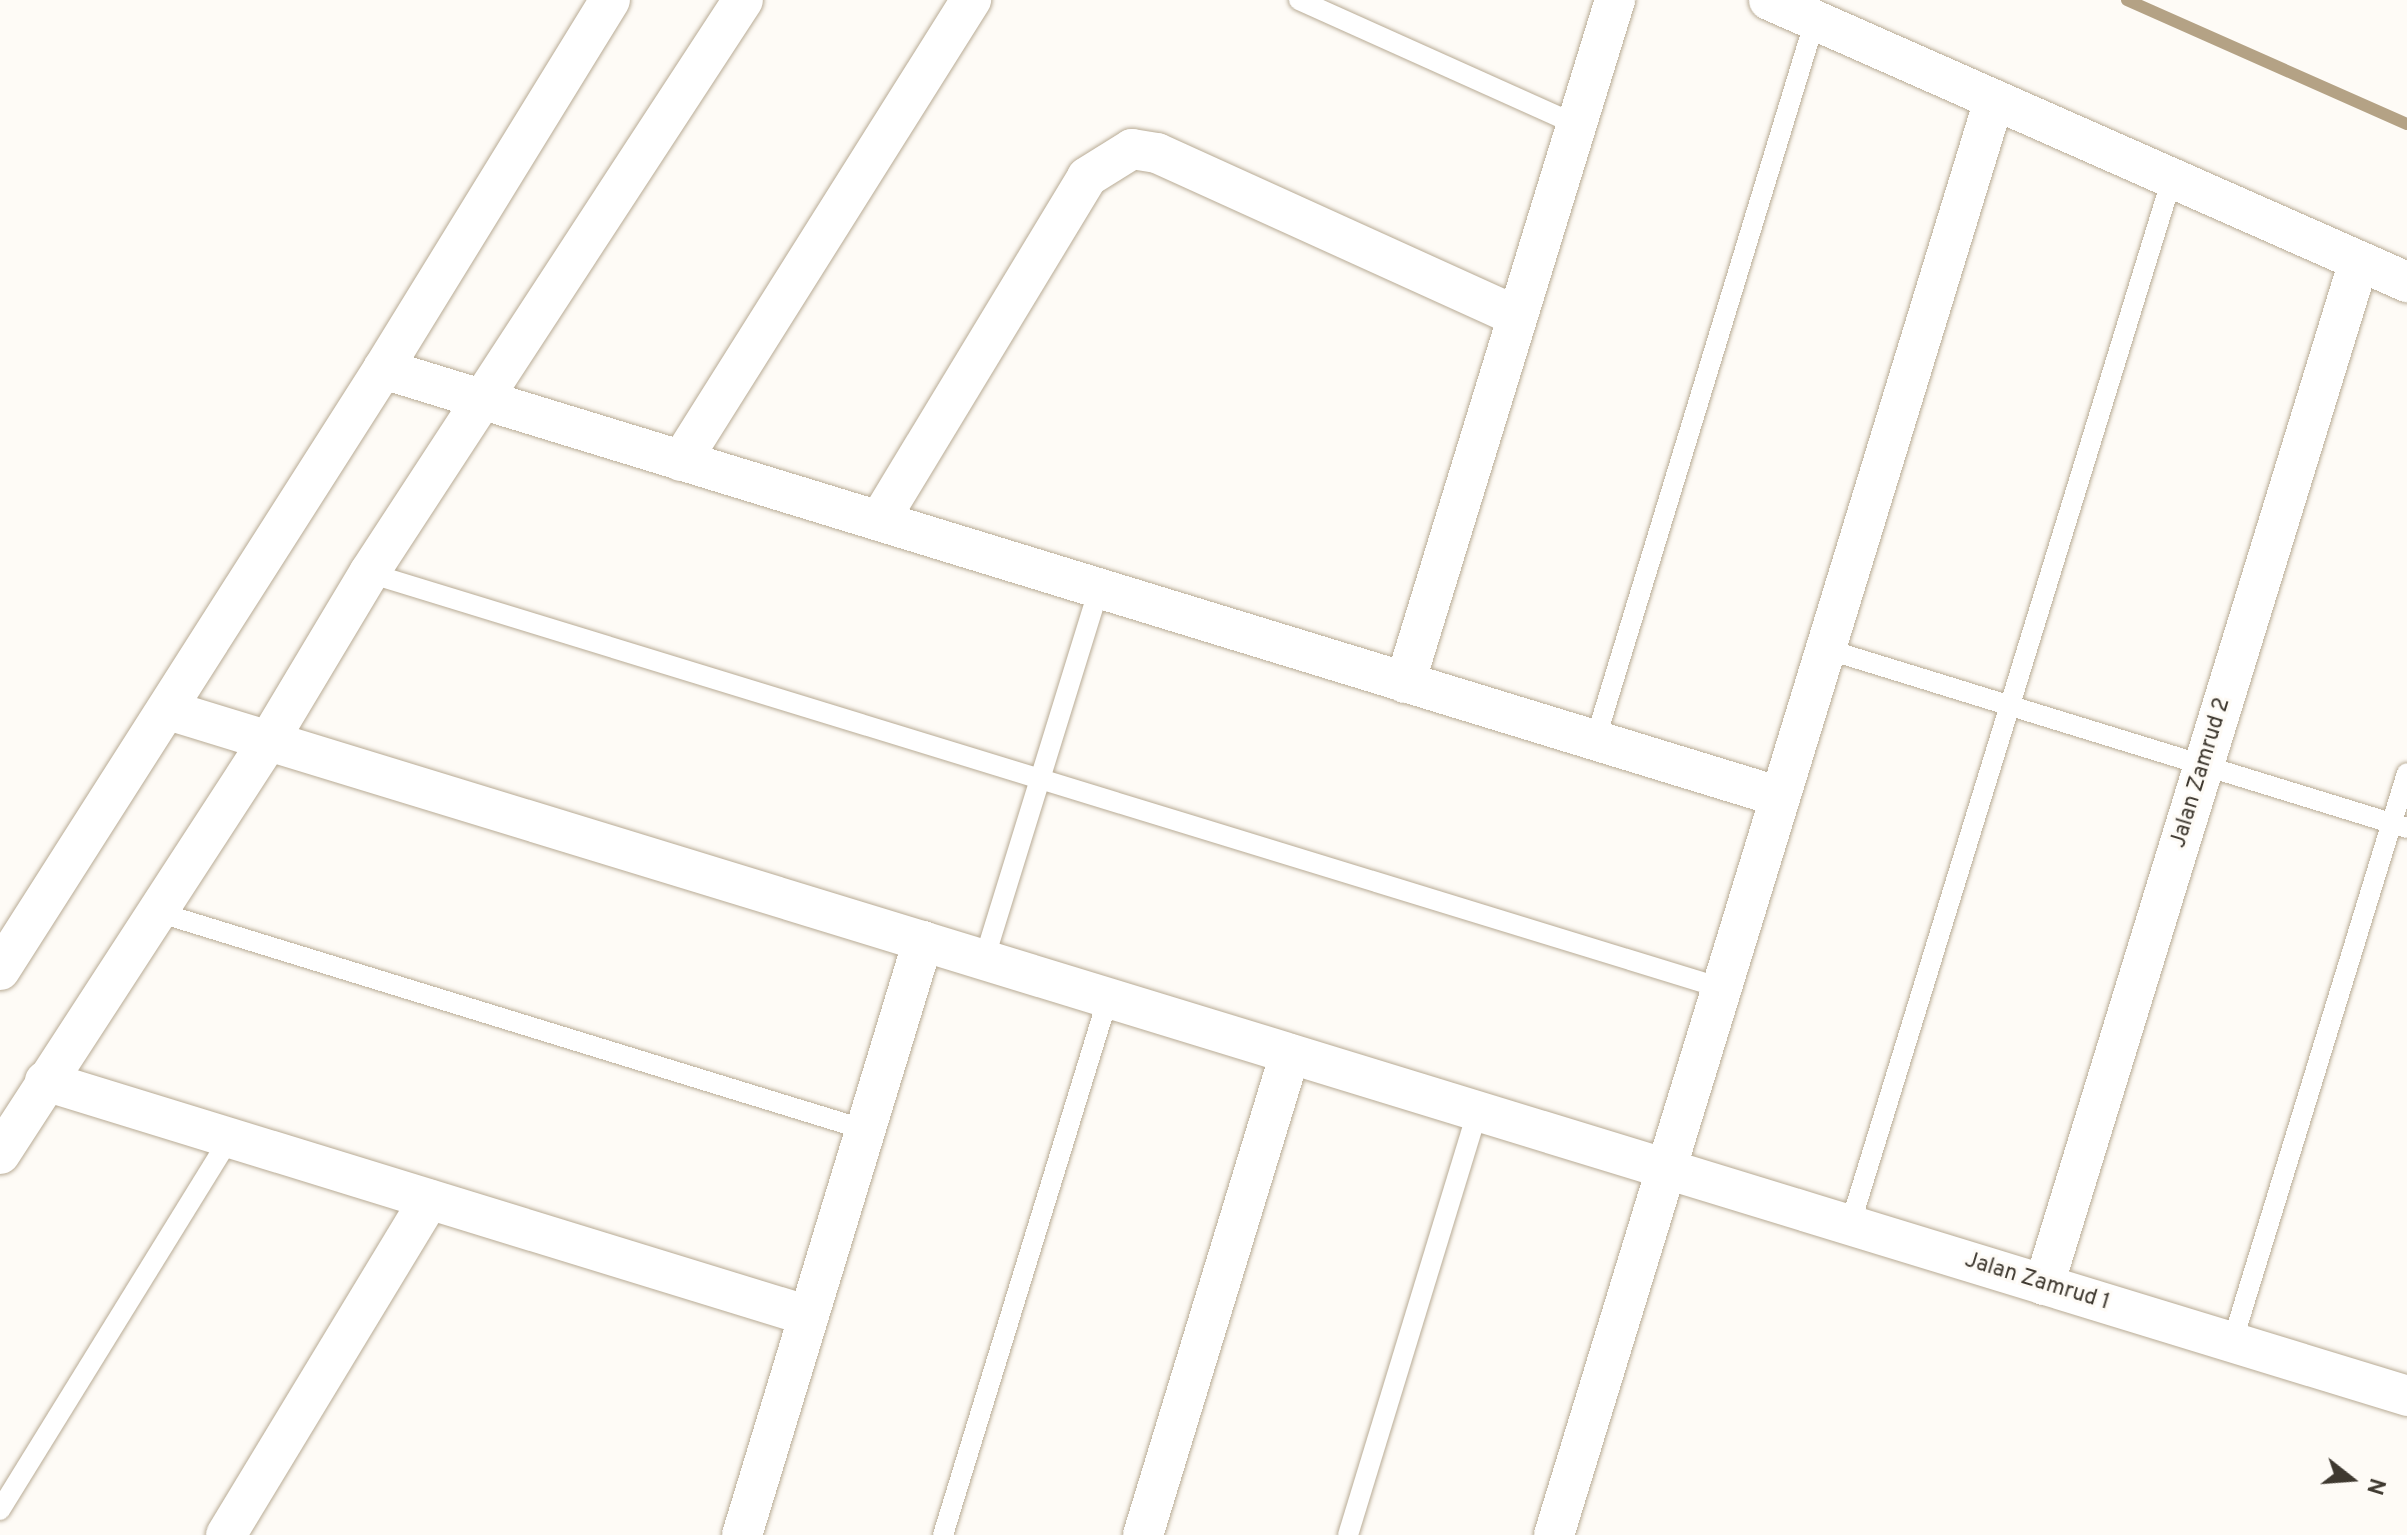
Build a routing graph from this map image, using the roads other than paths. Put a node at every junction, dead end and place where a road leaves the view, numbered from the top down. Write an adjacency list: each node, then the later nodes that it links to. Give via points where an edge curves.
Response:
1 (610, 0): 14 (street)
2 (743, 0): 15 (street)
3 (971, 0): 16 (street)
4 (1299, 0): 9 (lane)
5 (1615, 0): 9 (street)
6 (1769, 0): 7 (street)
7 (1815, 20): 8 (street); 25 (lane)
8 (1994, 100): 10 (street); 20 (street)
9 (1577, 125): 13 (street)
10 (2172, 178): 11 (street); 22 (lane)
11 (2359, 261): 12 (street); 26 (street, Jalan Zamrud 2)
12 (2407, 282)
13 (1517, 316): 17 (street, via 1157,153 1132,149 1087,177); 21 (street)
14 (383, 369): 15 (street); 23 (street)
15 (481, 399): 16 (street); 18 (street)
16 (681, 461): 17 (street)
17 (879, 521): 19 (street)
18 (369, 573): 24 (street); 28 (lane)
19 (1099, 588): 21 (street); 28 (lane)
20 (1826, 649): 22 (lane); 29 (street)
21 (1405, 683): 25 (street)
22 (2010, 706): 26 (lane); 45 (lane)
23 (168, 710): 24 (street, Jalan Zamrud 1); 33 (street)
24 (269, 740): 31 (street); 32 (street, Jalan Zamrud 1)
25 (1595, 741): 29 (street)
26 (2203, 765): 30 (lane); 46 (street, Jalan Zamrud 2)
27 (2407, 773): 30 (lane)
28 (1040, 779): 34 (lane); 35 (lane)
29 (1780, 797): 35 (street)
30 (2399, 825): 48 (lane)
31 (154, 911): 38 (street); 40 (lane)
32 (923, 941): 34 (street, Jalan Zamrud 1); 40 (street)
33 (3, 959)
34 (984, 960): 36 (street, Jalan Zamrud 1)
35 (1721, 988): 43 (street)
36 (1108, 998): 37 (street, Jalan Zamrud 1); 53 (lane)
37 (1290, 1054): 39 (street, Jalan Zamrud 1); 54 (street)
38 (45, 1081): 41 (street); 42 (street)
39 (1478, 1111): 43 (street, Jalan Zamrud 1); 55 (lane)
40 (866, 1130): 47 (street)
41 (230, 1138): 44 (street); 50 (lane)
42 (0, 1154)
43 (1666, 1169): 45 (street, Jalan Zamrud 1); 56 (street)
44 (429, 1200): 47 (street); 51 (street)
45 (1850, 1225): 46 (street, Jalan Zamrud 1)
46 (2044, 1285): 48 (street, Jalan Zamrud 1)
47 (809, 1316): 52 (street)
48 (2232, 1343): 49 (street, Jalan Zamrud 1)
49 (2407, 1396)
50 (0, 1510)
51 (226, 1535)
52 (742, 1535)
53 (943, 1535)
54 (1143, 1535)
55 (1348, 1535)
56 (1554, 1535)

